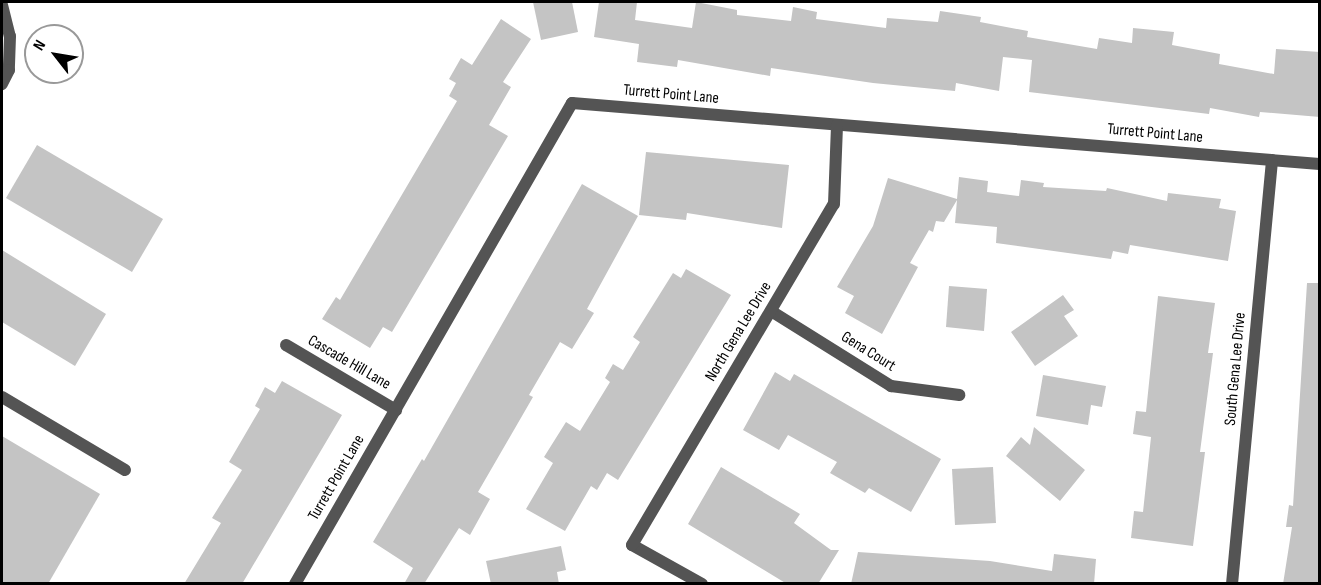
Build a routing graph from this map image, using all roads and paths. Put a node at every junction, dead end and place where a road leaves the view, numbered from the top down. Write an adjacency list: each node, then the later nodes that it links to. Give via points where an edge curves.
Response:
1 (2, 5): 2 (street, via 10,36 9,70)
2 (2, 84)
3 (837, 125): 4 (street, Turrett Point Lane); 6 (street, North Gena Lee Drive, via 834,204); 10 (street, Turrett Point Lane, via 572,103)
4 (1272, 160): 5 (street, Turrett Point Lane); 12 (street, South Gena Lee Drive)
5 (1320, 164)
6 (771, 311): 8 (street, Gena Court, via 891,386); 14 (street, North Gena Lee Drive, via 632,545)
7 (286, 345): 10 (street, Cascade Hill Lane)
8 (958, 395)
9 (2, 397): 11 (street)
10 (396, 410): 13 (street, Turrett Point Lane)
11 (125, 470)
12 (1233, 582)
13 (295, 584)
14 (702, 584)

